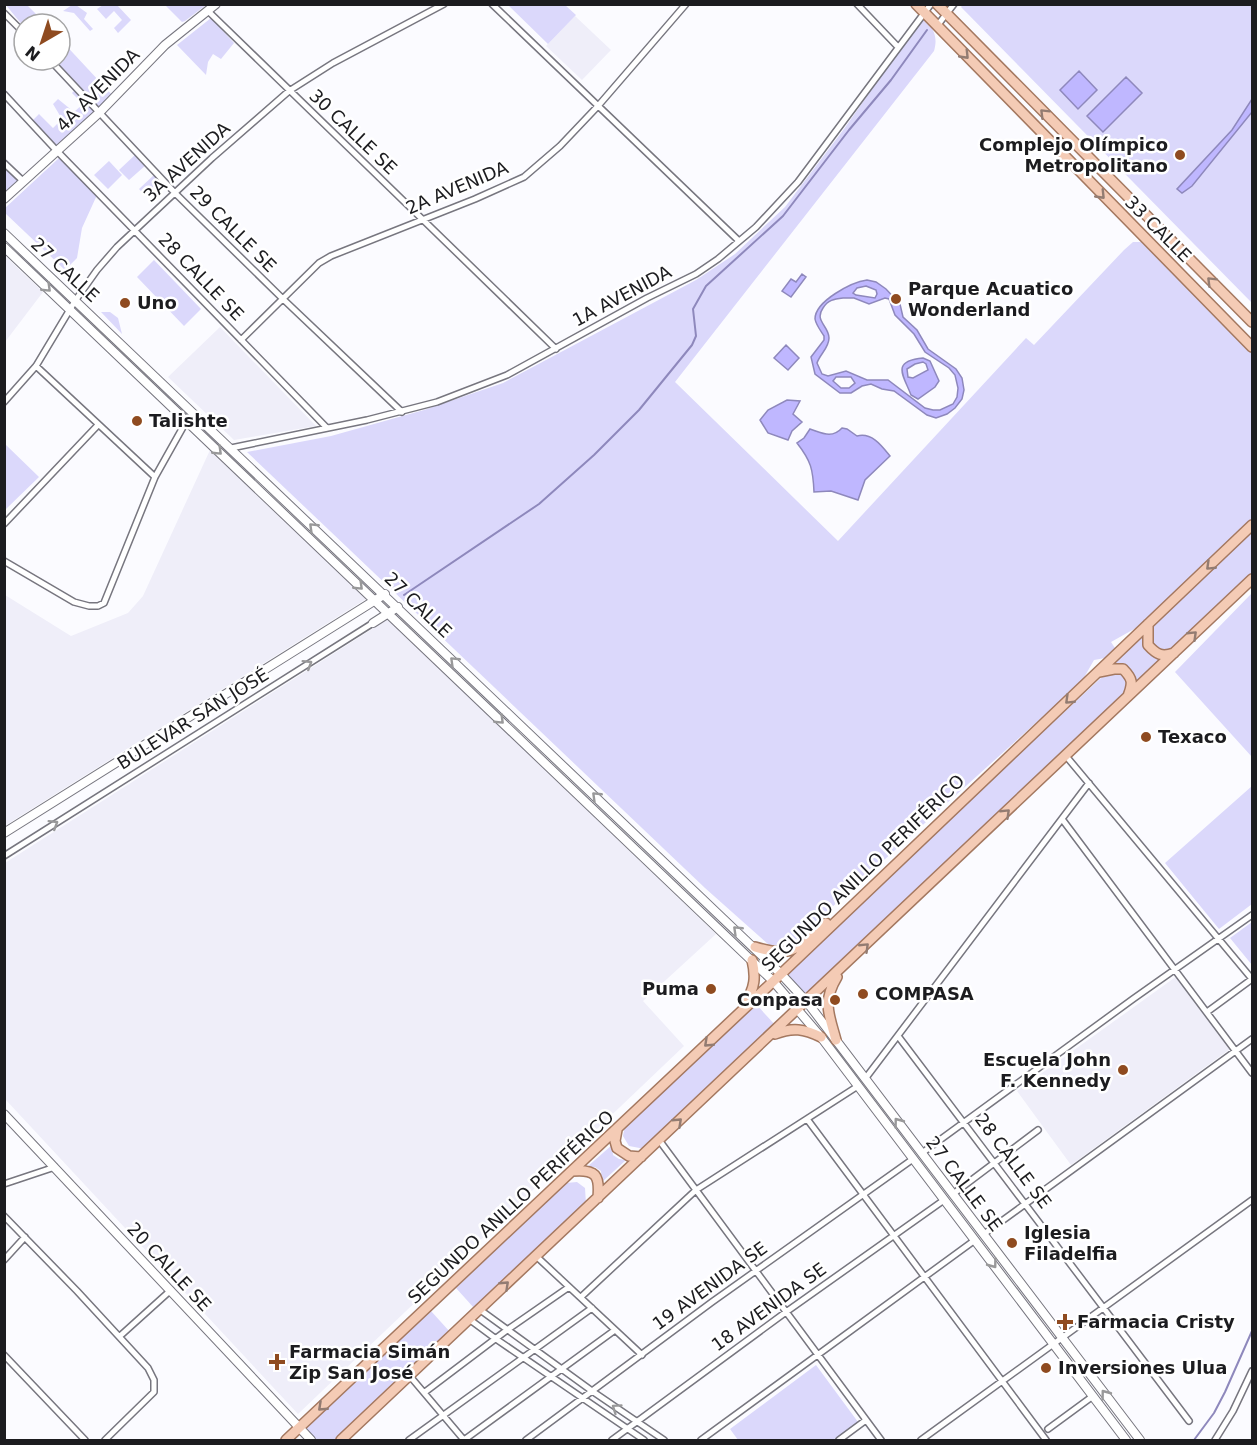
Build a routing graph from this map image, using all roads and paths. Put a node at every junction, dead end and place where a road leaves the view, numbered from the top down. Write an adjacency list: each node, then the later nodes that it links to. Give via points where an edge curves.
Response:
1 (216, 4): 10 (main road, 4A AVENIDA)
2 (444, 4): 16 (street, 3A AVENIDA, via 333,63)
3 (492, 4): 18 (street)
4 (686, 4): 18 (street, 2A AVENIDA)
5 (857, 4): 14 (street)
6 (916, 4): 11 (main road, 33 CALLE)
7 (931, 4): 11 (street, 1A AVENIDA)
8 (937, 4): 12 (main road, 33 CALLE)
9 (954, 4): 12 (street)
10 (208, 11): 16 (street, 30 CALLE SE); 19 (main road, 4A AVENIDA, via 165,45)
11 (924, 13): 13 (main road, 33 CALLE); 14 (street, 1A AVENIDA)
12 (947, 14): 13 (street); 28 (main road, 33 CALLE, one-way to 12)
13 (937, 26): 27 (main road, 33 CALLE, one-way to 27)
14 (898, 47): 30 (street, 1A AVENIDA, via 804,175)
15 (61, 72): 19 (street, 29 CALLE SE)
16 (290, 91): 23 (street, 3A AVENIDA); 25 (street, 30 CALLE SE)
17 (4, 94): 20 (street, 28 CALLE SE)
18 (598, 106): 25 (street, 2A AVENIDA, via 524,177); 30 (street)
19 (99, 112): 20 (main road, 4A AVENIDA); 23 (street, 29 CALLE SE)
20 (57, 152): 22 (main road, 4A AVENIDA); 26 (street, 28 CALLE SE)
21 (4, 163): 22 (street)
22 (23, 181): 24 (main road, 4A AVENIDA)
23 (175, 193): 26 (street, 3A AVENIDA); 32 (street, 29 CALLE SE)
24 (4, 199)
25 (421, 219): 32 (street, 2A AVENIDA, via 319,263); 38 (street, 30 CALLE SE)
26 (135, 230): 33 (street, 3A AVENIDA, via 97,270); 36 (street, 28 CALLE SE)
27 (1137, 231): 28 (main road); 37 (main road, 33 CALLE)
28 (1161, 231): 35 (main road, 33 CALLE, one-way to 28)
29 (4, 233): 33 (main road, 27 CALLE)
30 (739, 241): 38 (street, 1A AVENIDA, via 696,274)
31 (4, 247): 34 (main road, 27 CALLE, one-way to 34)
32 (283, 300): 36 (street, 2A AVENIDA); 41 (street, 29 CALLE SE)
33 (75, 301): 34 (street, 3A AVENIDA); 45 (main road, 27 CALLE)
34 (70, 310): 39 (street, 3A AVENIDA); 42 (main road, 27 CALLE)
35 (1252, 322)
36 (241, 340): 44 (street, 28 CALLE SE)
37 (1252, 347)
38 (556, 349): 41 (street, 1A AVENIDA, via 507,375)
39 (36, 366): 40 (street, 3A AVENIDA); 43 (street)
40 (4, 402)
41 (402, 412): 44 (street, 1A AVENIDA)
42 (187, 420): 46 (street); 52 (main road, 27 CALLE, one-way to 52)
43 (98, 424): 46 (street); 47 (street)
44 (327, 428): 45 (street, 1A AVENIDA)
45 (231, 448): 51 (main road, 27 CALLE, one-way to 45)
46 (154, 477): 49 (street, via 104,603 82,606)
47 (4, 524)
48 (1252, 525): 56 (main road, SEGUNDO ANILLO PERIFÉRICO, one-way to 56)
49 (4, 561)
50 (1252, 579): 57 (main road, one-way to 50)
51 (385, 594): 52 (main road, BULEVAR SAN JOSÉ); 53 (main road, 27 CALLE)
52 (375, 601): 54 (main road, 27 CALLE); 63 (main road, BULEVAR SAN JOSÉ)
53 (398, 608): 54 (main road, BULEVAR SAN JOSÉ); 68 (main road, 27 CALLE, one-way to 53)
54 (388, 614): 55 (main road, BULEVAR SAN JOSÉ); 69 (main road, 27 CALLE, one-way to 69)
55 (373, 623): 64 (street, BULEVAR SAN JOSÉ, one-way to 55)
56 (1148, 624): 57 (main road, via 1148,645 1156,654); 58 (main road, SEGUNDO ANILLO PERIFÉRICO)
57 (1175, 653): 59 (main road)
58 (1098, 673): 59 (main road, via 1123,669 1132,678); 65 (main road, SEGUNDO ANILLO PERIFÉRICO, one-way to 65)
59 (1127, 698): 60 (main road)
60 (1066, 756): 61 (street); 70 (main road, one-way to 60)
61 (1089, 783): 62 (street); 67 (street)
62 (1062, 819): 71 (street); 80 (street)
63 (4, 833)
64 (4, 856)
65 (862, 897): 68 (main road, via 792,951 781,954); 72 (main road, SEGUNDO ANILLO PERIFÉRICO)
66 (1252, 915): 67 (street)
67 (1219, 939): 71 (street); 73 (street)
68 (755, 947): 72 (main road, 27 CALLE)
69 (752, 960): 74 (main road, 27 CALLE); 78 (main road, via 755,981)
70 (844, 967): 75 (main road); 83 (main road, via 828,996 828,1013)
71 (1175, 969): 77 (street); 90 (street)
72 (781, 974): 74 (main road, SEGUNDO ANILLO PERIFÉRICO); 75 (main road, 27 CALLE)
73 (1252, 979): 77 (street)
74 (773, 981): 76 (main road, 27 CALLE); 78 (main road, SEGUNDO ANILLO PERIFÉRICO)
75 (807, 1002): 76 (main road); 83 (main road, 27 CALLE SE)
76 (799, 1010): 79 (main road); 81 (main road, 27 CALLE SE)
77 (1207, 1012): 84 (street)
78 (737, 1016): 91 (main road, SEGUNDO ANILLO PERIFÉRICO, one-way to 91)
79 (770, 1035): 81 (main road, via 797,1028); 93 (main road, one-way to 79)
80 (898, 1035): 86 (street); 90 (street, 28 CALLE SE)
81 (821, 1037): 87 (main road, 27 CALLE SE)
82 (1252, 1039): 84 (street)
83 (836, 1040): 86 (main road, 27 CALLE SE)
84 (1236, 1051): 85 (street); 107 (street)
85 (1252, 1073)
86 (865, 1079): 94 (main road, 27 CALLE SE, one-way to 86)
87 (858, 1086): 89 (street); 96 (main road, 27 CALLE SE)
88 (4, 1114): 98 (main road, 20 CALLE SE)
89 (807, 1119): 101 (street); 102 (street)
90 (965, 1122): 94 (street); 97 (street, 28 CALLE SE)
91 (617, 1130): 95 (main road, via 617,1148); 99 (main road, SEGUNDO ANILLO PERIFÉRICO)
92 (1038, 1130): 97 (street)
93 (659, 1140): 95 (main road); 101 (street)
94 (922, 1154): 103 (main road, 27 CALLE SE)
95 (641, 1157): 104 (main road)
96 (914, 1160): 102 (street, 19 AVENIDA SE); 105 (main road, 27 CALLE SE)
97 (995, 1162): 103 (street); 107 (street, 28 CALLE SE)
98 (55, 1167): 100 (street); 118 (main road, 20 CALLE SE)
99 (572, 1171): 104 (main road, via 585,1170 597,1177); 149 (main road, SEGUNDO ANILLO PERIFÉRICO, one-way to 149)
100 (4, 1184)
101 (696, 1190): 115 (street); 119 (street)
102 (863, 1194): 110 (street); 115 (street, 19 AVENIDA SE)
103 (953, 1194): 109 (main road, 27 CALLE SE)
104 (598, 1198): 113 (main road)
105 (944, 1200): 110 (street, 18 AVENIDA SE); 112 (main road, 27 CALLE SE)
106 (1252, 1200): 121 (street)
107 (1026, 1203): 109 (street); 121 (street, 28 CALLE SE)
108 (4, 1216): 111 (street)
109 (984, 1234): 129 (main road, 27 CALLE SE)
110 (893, 1235): 116 (street); 123 (street, 18 AVENIDA SE)
111 (25, 1237): 114 (street); 127 (street)
112 (975, 1240): 116 (street); 130 (main road, 27 CALLE SE, one-way to 130)
113 (536, 1256): 117 (street); 122 (main road, one-way to 113)
114 (4, 1260)
115 (755, 1272): 123 (street); 134 (street, 19 AVENIDA SE)
116 (925, 1277): 132 (street); 140 (street)
117 (569, 1287): 119 (street); 125 (street)
118 (171, 1290): 127 (street); 149 (main road, 20 CALLE SE)
119 (581, 1297): 120 (street)
120 (592, 1308): 126 (street); 131 (street)
121 (1105, 1308): 129 (street); 147 (street, 28 CALLE SE)
122 (479, 1309): 124 (main road); 125 (street)
123 (786, 1312): 132 (street); 148 (street, 18 AVENIDA SE)
124 (469, 1319): 128 (street); 138 (main road)
125 (507, 1330): 128 (street); 131 (street)
126 (615, 1330): 134 (street); 136 (street)
127 (120, 1336): 153 (street, via 148,1368 154,1380 153,1392)
128 (496, 1339): 135 (street); 142 (street)
129 (1063, 1339): 130 (street); 169 (main road, 27 CALLE SE, one-way to 129)
130 (1053, 1343): 140 (street); 143 (main road, 27 CALLE SE)
131 (534, 1350): 135 (street); 136 (street)
132 (817, 1354): 146 (street); 163 (street)
133 (4, 1355): 152 (street)
134 (642, 1355): 141 (street, 19 AVENIDA SE)
135 (523, 1358): 139 (street); 145 (street)
136 (561, 1368): 139 (street); 141 (street)
137 (1252, 1371): 170 (street)
138 (409, 1375): 142 (street); 156 (main road)
139 (550, 1376): 144 (street); 158 (street)
140 (1002, 1381): 166 (street); 167 (street)
141 (592, 1391): 144 (street, 19 AVENIDA SE); 148 (street, one-way to 141)
142 (425, 1392): 145 (street)
143 (1093, 1396): 151 (street); 168 (main road, 27 CALLE SE)
144 (581, 1398): 150 (street); 159 (street, 19 AVENIDA SE)
145 (444, 1416): 157 (street); 158 (street)
146 (866, 1420): 164 (street); 165 (street)
147 (1189, 1421)
148 (637, 1422): 150 (street, 18 AVENIDA SE); 162 (street)
149 (300, 1428): 154 (main road, SEGUNDO ANILLO PERIFÉRICO); 155 (main road, 20 CALLE SE)
150 (628, 1430): 160 (street, 18 AVENIDA SE); 161 (street)
151 (1048, 1430)
152 (85, 1440)
153 (105, 1440)
154 (286, 1440)
155 (311, 1440)
156 (341, 1440)
157 (409, 1440)
158 (464, 1440)
159 (526, 1440)
160 (612, 1440)
161 (644, 1440)
162 (664, 1440)
163 (700, 1440)
164 (839, 1440)
165 (881, 1440)
166 (921, 1440)
167 (1046, 1440)
168 (1126, 1440)
169 (1140, 1440)
170 (1215, 1440)

